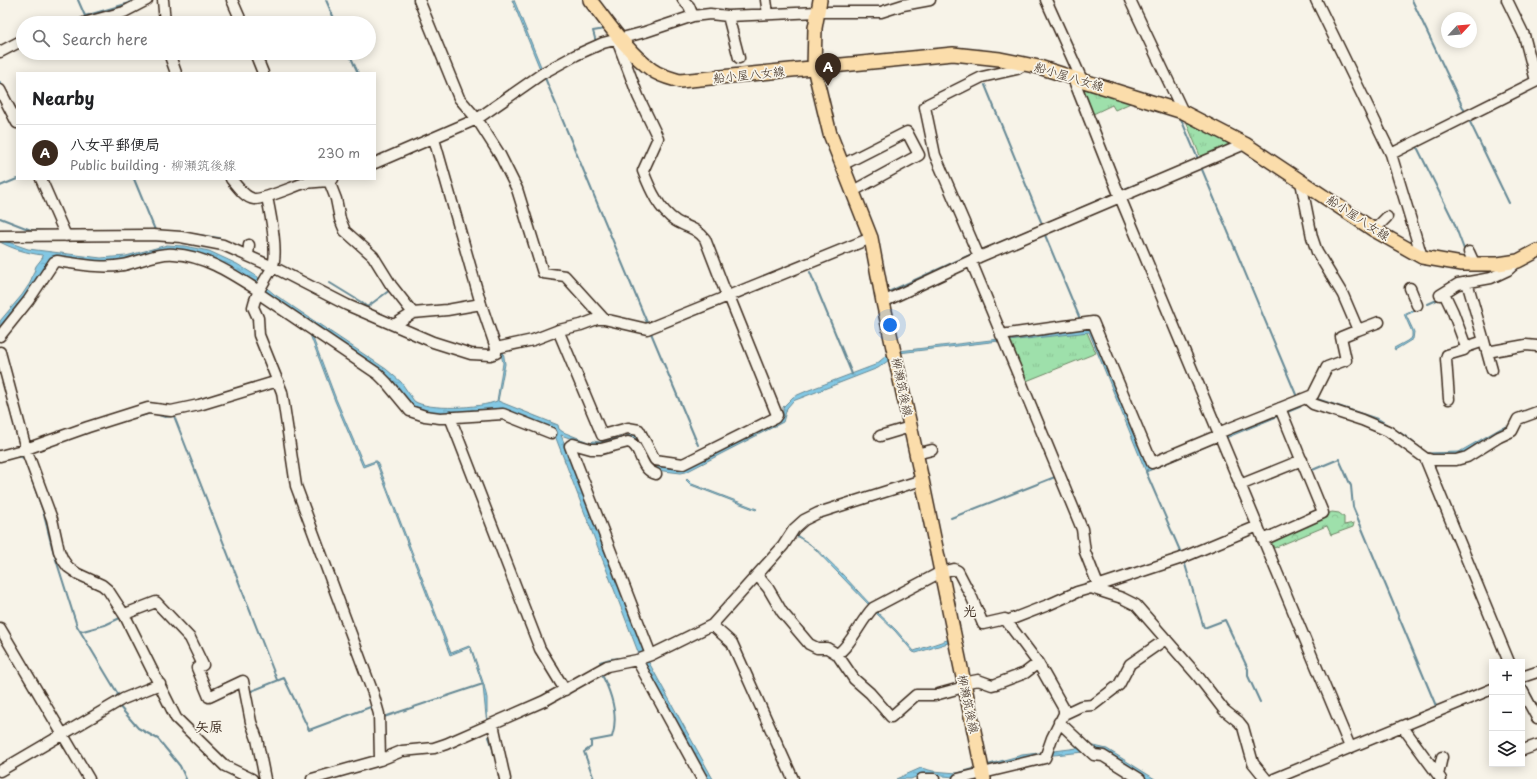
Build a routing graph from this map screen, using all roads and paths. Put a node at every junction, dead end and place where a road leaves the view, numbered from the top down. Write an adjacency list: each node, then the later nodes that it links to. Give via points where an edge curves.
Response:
1 (147, 0): 16 (street, via 124,12)
2 (163, 0): 17 (street)
3 (232, 0): 18 (street)
4 (419, 0): 35 (street, via 459,98)
5 (590, 0): 21 (main road, 船小屋八女線)
6 (683, 0): 19 (street)
7 (766, 0): 15 (street)
8 (930, 0): 13 (street)
9 (1046, 0): 31 (street)
10 (1130, 0): 34 (street)
11 (1316, 0): 39 (street)
12 (1507, 0): 32 (street, via 1524,35)
13 (898, 4): 14 (street, via 881,12)
14 (819, 6): 15 (street); 28 (main road, 柳瀬筑後線, via 815,28)
15 (768, 14): 20 (street)
16 (109, 16)
17 (164, 16)
18 (239, 16)
19 (693, 16): 20 (street); 21 (street)
20 (728, 16): 24 (street)
21 (619, 40): 28 (main road, 船小屋八女線, via 652,70 680,81); 35 (street, via 603,43 543,73); 67 (street, via 638,96 658,138 643,171 660,206 668,215 701,233)
22 (16, 44): 23 (street)
23 (0, 52)
24 (739, 58)
25 (171, 60): 29 (street)
26 (258, 60): 30 (street)
27 (1025, 64): 28 (main road, 船小屋八女線, via 953,54); 31 (main road, 船小屋八女線); 60 (street, via 1017,69 982,77 925,107 935,155)
28 (814, 68): 41 (main road, 柳瀬筑後線, via 830,134)
29 (176, 72)
30 (263, 72)
31 (1077, 79): 34 (main road, 船小屋八女線); 49 (street)
32 (1536, 83): 39 (street)
33 (0, 90): 36 (street)
34 (1183, 112): 38 (main road, 船小屋八女線)
35 (477, 120): 37 (street); 72 (street, via 500,155 517,189 543,273 565,276)
36 (16, 121)
37 (434, 139): 40 (street); 69 (street)
38 (1245, 144): 46 (main road, 船小屋八女線); 49 (street)
39 (1390, 154): 59 (street)
40 (376, 163)
41 (842, 164): 47 (main road, 柳瀬筑後線); 47 (street, via 907,132 919,155)
42 (41, 180): 53 (street)
43 (232, 180): 48 (street, via 248,197)
44 (331, 180): 45 (street); 71 (street, via 345,231 373,256)
45 (311, 181): 48 (street)
46 (1301, 182): 51 (main road, 船小屋八女線); 76 (street, via 1317,252 1343,295)
47 (852, 191): 54 (main road, 柳瀬筑後線)
48 (267, 197): 63 (street, via 271,215)
49 (1120, 197): 60 (street); 94 (street)
50 (1387, 217): 51 (street)
51 (1374, 230): 59 (main road, 船小屋八女線)
52 (0, 236): 53 (street)
53 (66, 236): 58 (street, via 181,237 223,245)
54 (871, 238): 67 (street); 68 (main road, 柳瀬筑後線)
55 (249, 245): 58 (street)
56 (1537, 251): 61 (main road, 船小屋八女線)
57 (1469, 252): 62 (street)
58 (248, 256): 63 (street)
59 (1422, 257): 62 (main road, 船小屋八女線)
60 (975, 259): 68 (street); 77 (street)
61 (1518, 261): 62 (main road, 船小屋八女線); 64 (street, via 1508,270 1491,278)
62 (1475, 265)
63 (273, 267): 65 (street); 74 (street, via 347,305)
64 (1467, 282): 79 (street); 81 (street, via 1458,284 1442,294 1454,312)
65 (260, 288): 78 (street, via 206,261 172,253 113,267 57,261); 86 (street, via 253,307 258,318 259,336); 91 (street, via 378,374 410,412 425,416)
66 (1410, 288): 70 (street)
67 (728, 296): 72 (street, via 647,329); 75 (street, via 778,415 683,464 655,460 639,430 628,428 602,435)
68 (883, 302): 92 (main road, 柳瀬筑後線)
69 (481, 304): 71 (street); 82 (street)
70 (1417, 305)
71 (413, 313): 74 (street)
72 (604, 318): 75 (street)
73 (1379, 322): 76 (street)
74 (394, 325): 82 (street, via 433,342 471,354 490,355 496,353)
75 (558, 330): 82 (street, via 533,340)
76 (1358, 330): 87 (street, via 1341,337 1346,360 1327,367 1314,395)
77 (1001, 335): 94 (street, via 1094,322 1152,463); 109 (street, via 1082,529 1084,552)
78 (0, 336)
79 (1484, 341): 81 (street); 84 (street)
80 (1537, 346): 84 (street, via 1526,345)
81 (1466, 347): 88 (street, via 1447,355)
82 (496, 348)
83 (0, 352): 96 (street)
84 (1488, 352): 85 (street)
85 (1492, 370)
86 (278, 381): 96 (street, via 171,411 148,408); 136 (street, via 282,392 296,486 379,714)
87 (1307, 399): 89 (street); 100 (street, via 1313,404 1388,431)
88 (1449, 399)
89 (1280, 408): 94 (street); 101 (street)
90 (1537, 412): 100 (street, via 1518,419 1512,431 1466,457 1456,460)
91 (450, 417): 93 (street, via 502,414); 124 (street, via 540,649)
92 (910, 427): 95 (street); 98 (main road, 柳瀬筑後線)
93 (551, 433)
94 (1219, 434): 104 (street)
95 (880, 436)
96 (26, 449): 99 (street); 110 (street, via 52,519 63,560 78,574 108,590)
97 (932, 450): 98 (street)
98 (916, 454): 103 (main road, 柳瀬筑後線)
99 (0, 456)
100 (1425, 458): 117 (street)
101 (1302, 460): 104 (street); 106 (street, via 1323,513)
102 (656, 474): 116 (street, via 646,469 632,443 601,449 573,444 570,446)
103 (922, 480): 107 (main road, 柳瀬筑後線); 108 (street, via 818,513 804,520)
104 (1240, 485): 105 (street)
105 (1258, 526): 106 (street); 109 (street, via 1179,558)
106 (1263, 540): 133 (street)
107 (941, 572): 111 (street, via 954,569 958,571 983,624 1004,619); 115 (street, via 873,608 845,648); 123 (main road, 柳瀬筑後線)
108 (757, 575): 112 (street); 115 (street, via 782,612 809,644 817,648 827,648)
109 (1094, 587): 111 (street); 114 (street, via 1136,606)
110 (125, 614): 122 (street); 142 (street, via 156,602 190,638 203,665 197,668 209,697 243,681)
111 (1007, 621): 119 (street)
112 (712, 625): 116 (street); 146 (street, via 732,643)
113 (0, 628): 131 (street)
114 (1166, 639): 127 (street, via 1130,664 1119,685 1093,706 1081,706); 151 (street, via 1224,710 1243,727 1253,763)
115 (837, 654): 123 (street, via 854,679 891,717 916,695 935,695)
116 (650, 655): 118 (street)
117 (1508, 659)
118 (637, 660): 124 (street, via 607,666); 145 (street)
119 (1038, 663): 123 (street, via 1025,673 996,684 978,680); 127 (street, via 1064,709)
120 (1537, 672): 121 (street)
121 (1525, 676)
122 (160, 684): 131 (street, via 123,699); 141 (street, via 176,718 224,766)
123 (963, 685): 138 (main road, 柳瀬筑後線)
124 (565, 690): 129 (street)
125 (1489, 690): 130 (street)
126 (1525, 695): 128 (street)
127 (1061, 718): 138 (street, via 1045,758); 150 (street, via 1094,755 1103,756)
128 (1537, 718)
129 (493, 724): 136 (street, via 434,748 408,749); 144 (street)
130 (1402, 726): 133 (street); 139 (street)
131 (62, 734): 137 (street); 140 (street)
132 (1537, 745): 134 (street)
133 (1350, 747): 152 (street)
134 (1525, 749)
135 (1442, 757): 139 (street)
136 (380, 760): 143 (street)
137 (0, 771)
138 (982, 772): 149 (street)
139 (1440, 777)
140 (89, 779)
141 (252, 779)
142 (265, 779)
143 (312, 779)
144 (505, 779)
145 (702, 779)
146 (793, 779)
147 (922, 779): 148 (street)
148 (934, 779)
149 (958, 779)
150 (1140, 779)
151 (1266, 779)
152 (1274, 779)

